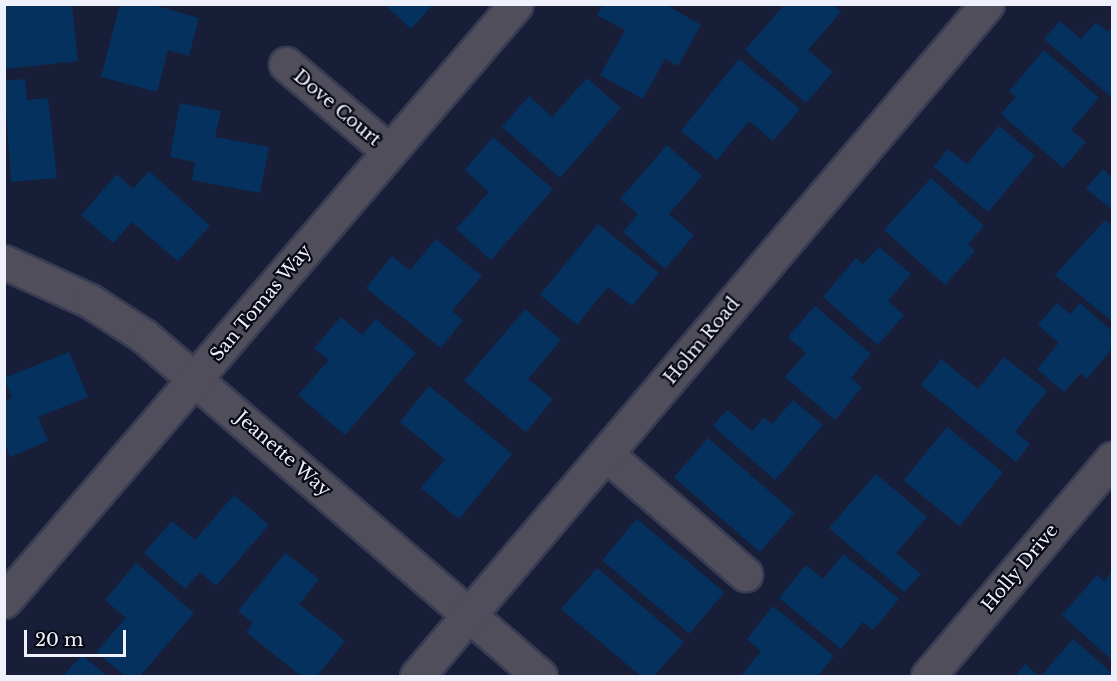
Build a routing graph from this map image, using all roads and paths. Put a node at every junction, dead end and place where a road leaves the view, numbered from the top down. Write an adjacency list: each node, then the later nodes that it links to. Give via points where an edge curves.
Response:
1 (516, 4): 4 (street, San Tomas Way)
2 (987, 4): 7 (street, Holm Road)
3 (286, 64): 4 (street, Dove Court)
4 (389, 151): 6 (street, San Tomas Way)
5 (4, 262): 6 (street, Jeanette Way, via 119,318)
6 (197, 380): 10 (street, San Tomas Way); 11 (street, Jeanette Way)
7 (606, 454): 9 (street); 11 (street, Holm Road)
8 (1113, 459): 14 (street, Holly Drive)
9 (745, 574)
10 (4, 601)
11 (469, 615): 12 (street, Holm Road); 13 (street, Jeanette Way)
12 (417, 676)
13 (540, 676)
14 (928, 676)

